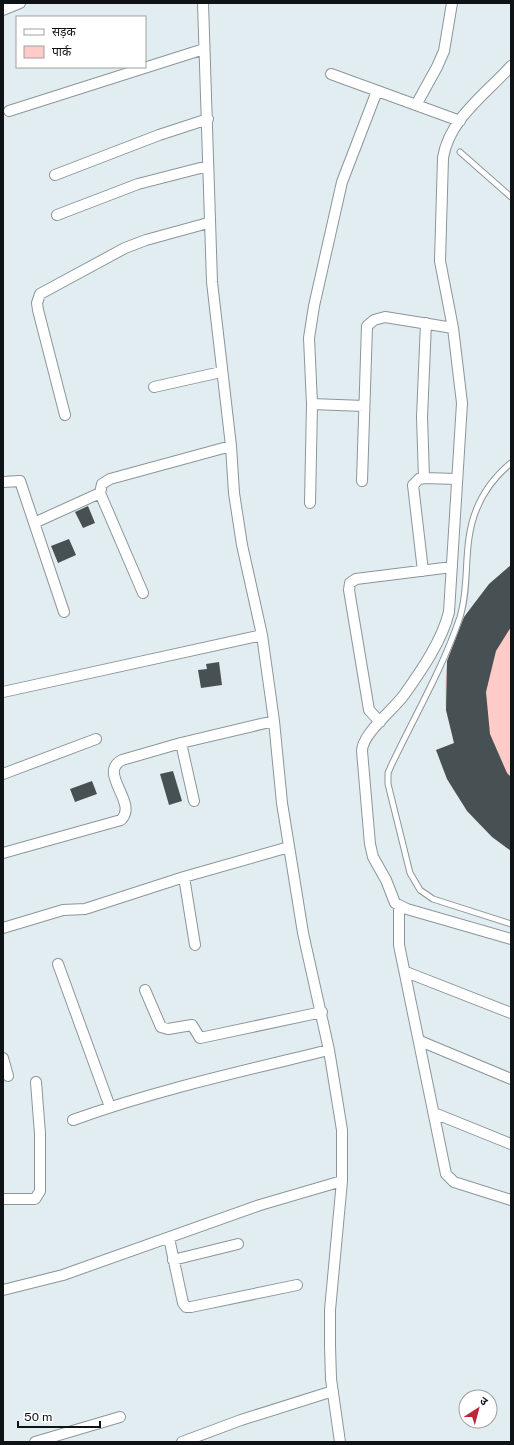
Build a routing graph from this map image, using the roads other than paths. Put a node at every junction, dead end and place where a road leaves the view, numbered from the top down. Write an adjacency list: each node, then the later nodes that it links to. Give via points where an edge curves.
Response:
1 (20, 3): 4 (street)
2 (203, 3): 5 (street)
3 (452, 3): 11 (street, via 444,51)
4 (3, 10)
5 (204, 49): 7 (street); 13 (street)
6 (511, 66): 14 (street)
7 (146, 67)
8 (144, 68): 12 (street)
9 (331, 74): 10 (street)
10 (377, 91): 11 (street); 25 (street, via 342,182 314,306 309,338)
11 (416, 105): 14 (street)
12 (9, 111)
13 (208, 120): 16 (street); 17 (street, via 159,135)
14 (460, 121): 22 (street, via 450,135 443,158 440,261)
15 (460, 152): 18 (lane)
16 (208, 166): 19 (street, via 138,184); 20 (street)
17 (55, 175)
18 (511, 197)
19 (57, 215)
20 (208, 223): 23 (street); 27 (street, via 125,248 40,294 38,310)
21 (426, 323): 22 (street); 26 (street, via 385,317 374,320 367,326); 30 (street, via 422,417)
22 (453, 328): 31 (street, via 462,403)
23 (221, 372): 24 (street); 28 (street)
24 (154, 387)
25 (312, 404): 26 (street); 35 (street)
26 (364, 406): 32 (street)
27 (65, 415)
28 (231, 446): 34 (street, via 110,479 102,484); 41 (street, via 234,493 242,545)
29 (511, 462): 53 (lane, via 486,490 477,508 469,539 466,591 460,615 447,650 391,766 388,784 410,873 420,890 433,899)
30 (424, 478): 31 (street); 38 (street, via 415,482 413,488)
31 (457, 479): 37 (street)
32 (362, 481)
33 (3, 482): 36 (street, via 20,481)
34 (100, 493): 36 (street); 39 (street)
35 (310, 503)
36 (34, 523): 40 (street)
37 (452, 567): 38 (street); 44 (street, via 449,612 436,643 405,694)
38 (423, 572): 44 (street, via 356,579 352,580 349,586 369,710)
39 (143, 593)
40 (64, 612)
41 (262, 635): 42 (street); 43 (street)
42 (3, 692)
43 (274, 721): 46 (street); 49 (street)
44 (380, 722): 52 (street, via 365,738 362,747 370,844 373,857 386,880 392,899)
45 (96, 740): 47 (street)
46 (180, 743): 48 (street); 50 (street, via 127,758 116,764 114,774 126,807 121,820)
47 (3, 774)
48 (194, 801)
49 (289, 847): 51 (street); 60 (street, via 303,933)
50 (3, 853)
51 (184, 877): 54 (street, via 85,909 63,910); 56 (street)
52 (400, 906): 55 (street); 58 (street, via 399,945)
53 (511, 924)
54 (3, 928)
55 (511, 939)
56 (195, 945)
57 (58, 964): 68 (street)
58 (406, 972): 61 (street); 62 (street)
59 (145, 990): 60 (street, via 161,1026 168,1029 192,1025 200,1038)
60 (322, 1012): 63 (street)
61 (511, 1013)
62 (420, 1041): 66 (street); 69 (street)
63 (329, 1050): 68 (street, via 158,1092); 72 (street, via 342,1130)
64 (3, 1058): 65 (street)
65 (8, 1076)
66 (511, 1079)
67 (36, 1082): 73 (street, via 40,1134 40,1191 35,1199)
68 (110, 1107): 70 (street)
69 (434, 1113): 71 (street); 74 (street, via 449,1177 454,1182)
70 (73, 1120)
71 (511, 1144)
72 (342, 1181): 75 (street, via 260,1205); 80 (street, via 330,1310)
73 (3, 1199)
74 (511, 1200)
75 (168, 1238): 77 (street); 79 (street, via 63,1275)
76 (238, 1244): 77 (street)
77 (174, 1260): 78 (street, via 186,1307)
78 (297, 1285)
79 (3, 1290)
80 (333, 1391): 83 (street); 84 (street)
81 (120, 1417): 82 (street)
82 (35, 1442)
83 (182, 1442)
84 (340, 1442)

